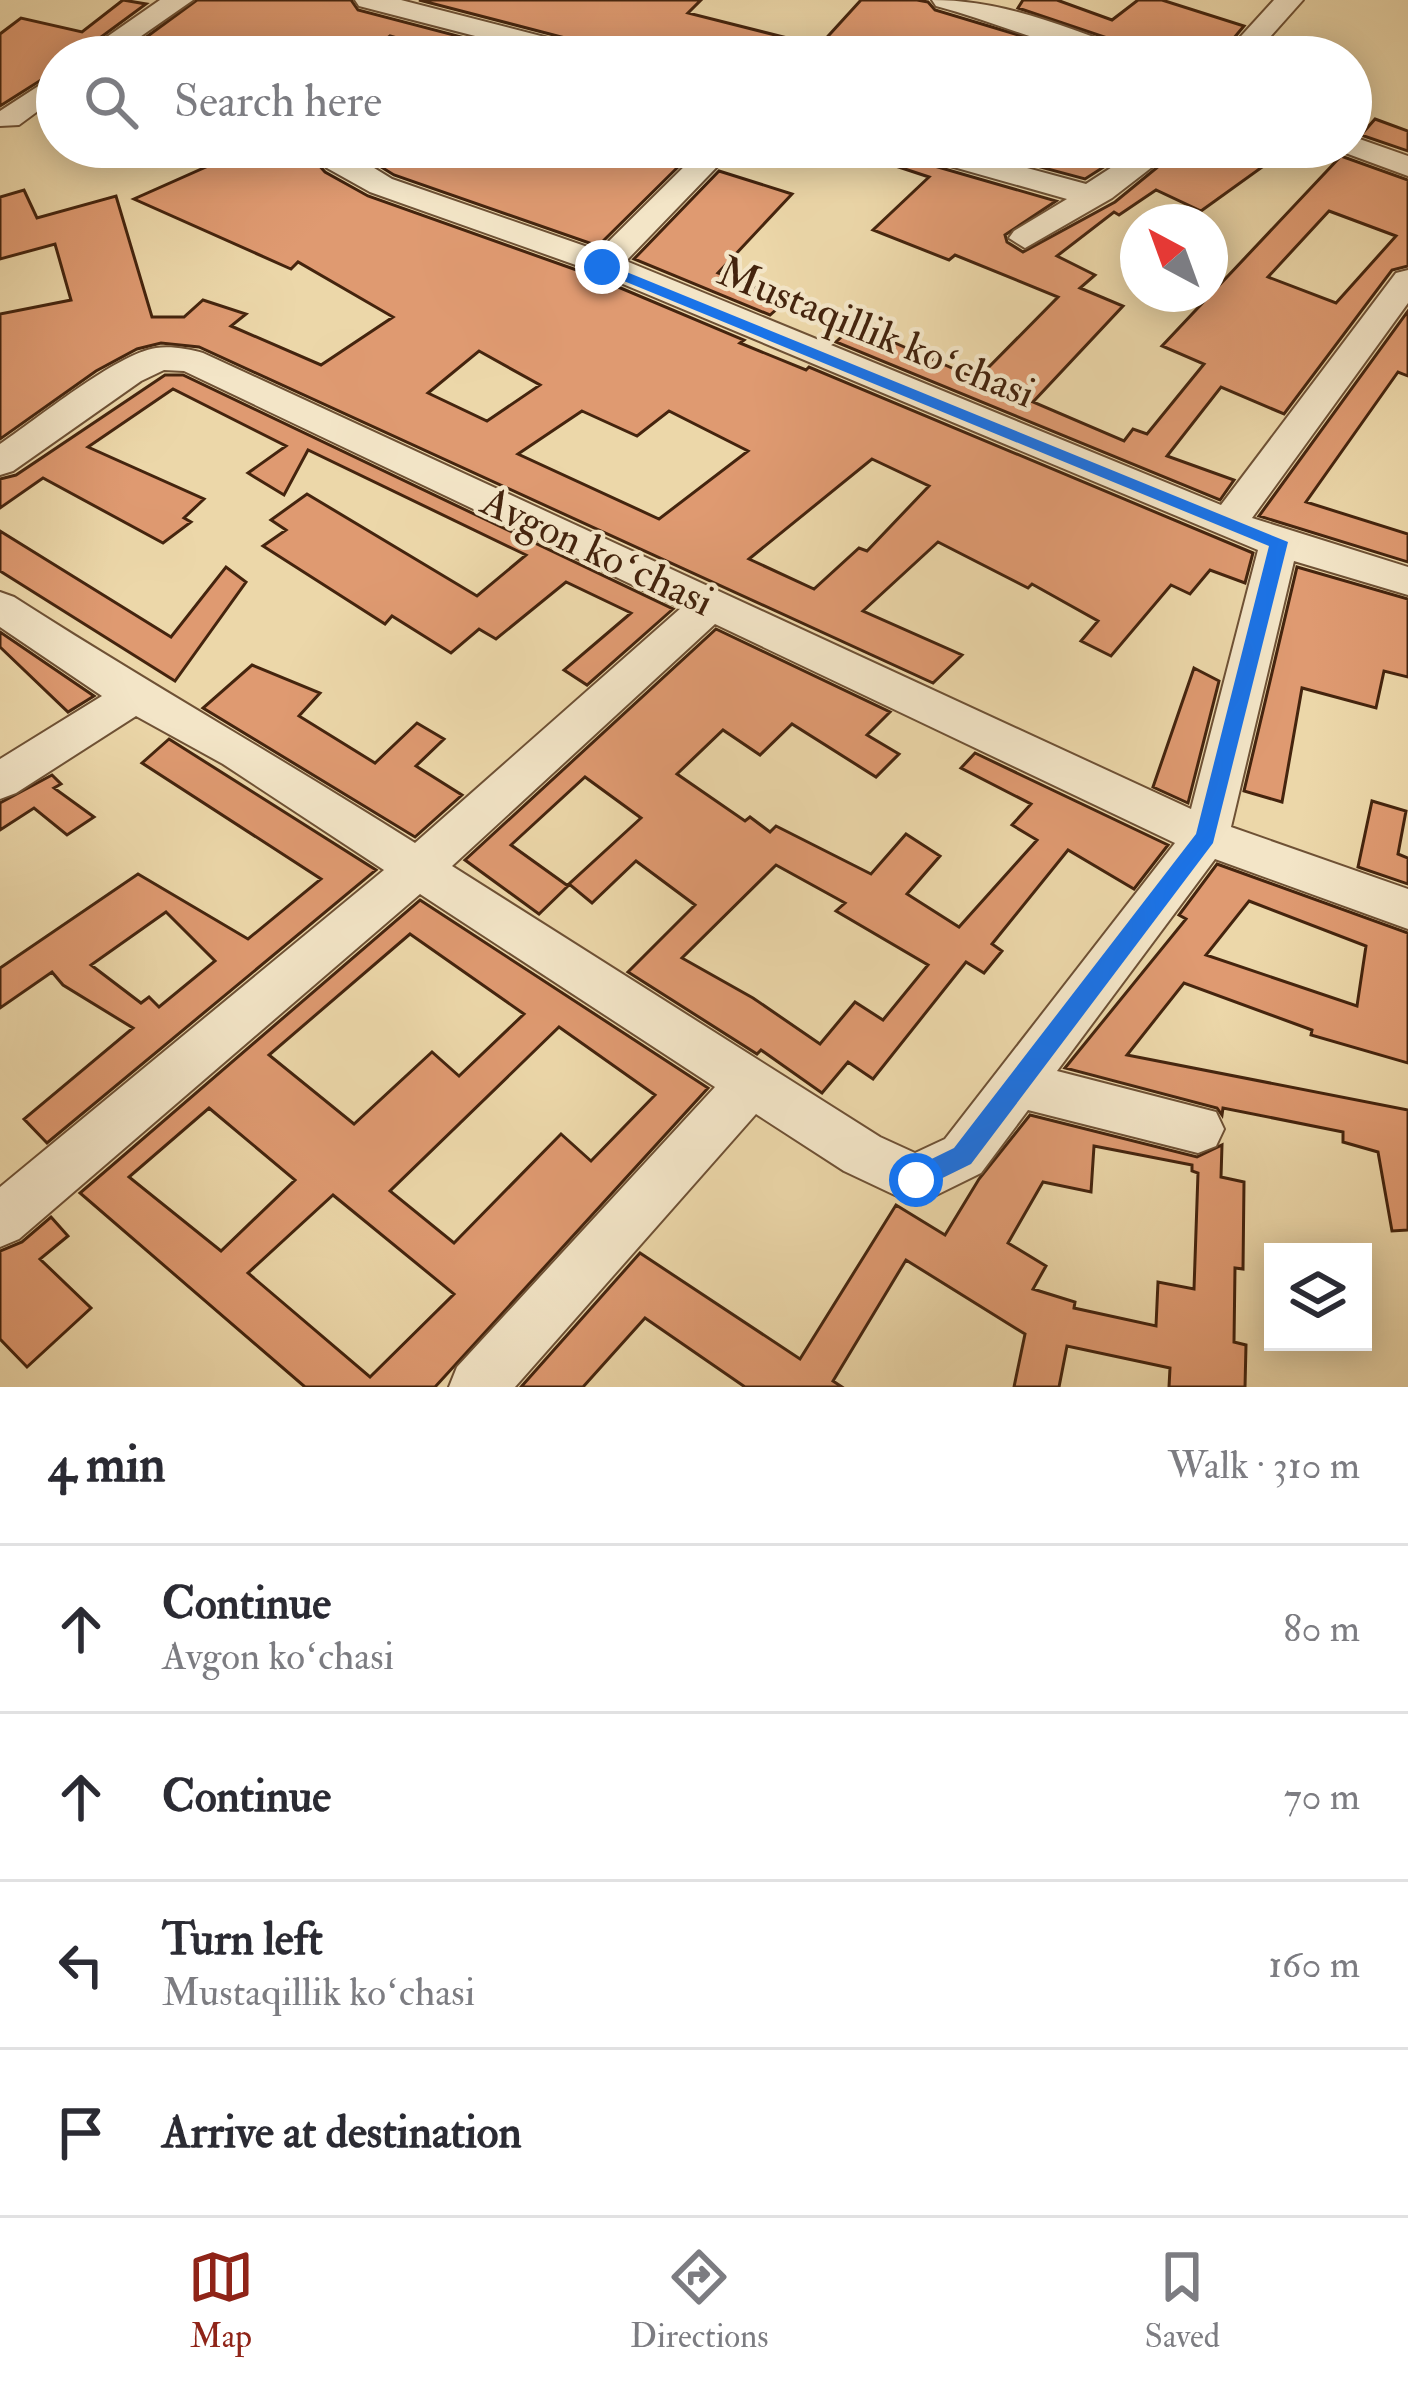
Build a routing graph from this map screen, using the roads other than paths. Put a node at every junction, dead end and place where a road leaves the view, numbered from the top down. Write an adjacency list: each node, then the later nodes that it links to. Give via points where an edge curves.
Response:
1 (369, 0): 7 (street)
2 (946, 0): 5 (street)
3 (1289, 0): 9 (street)
4 (172, 1): 6 (street)
5 (1006, 7): 8 (street)
6 (122, 36)
7 (508, 36)
8 (1073, 36)
9 (1256, 36)
10 (36, 96): 11 (street)
11 (7, 114)
12 (1372, 153): 13 (street)
13 (1408, 167)
14 (347, 168): 20 (street, Mustaqillik koʻchasi)
15 (700, 168): 20 (street)
16 (988, 168): 18 (street, via 1068,191)
17 (1133, 168): 18 (street)
18 (1102, 190): 19 (street)
19 (1024, 238)
20 (602, 267): 23 (street, Mustaqillik koʻchasi)
21 (1408, 280): 23 (street)
22 (0, 462): 26 (street, Avgon koʻchasi, via 129,373 159,358 191,362)
23 (1228, 523): 24 (street, Mustaqillik koʻchasi)
24 (1279, 542): 25 (street, Mustaqillik koʻchasi); 30 (street)
25 (1408, 581)
26 (713, 603): 30 (street, Avgon koʻchasi); 31 (street)
27 (0, 608): 28 (street)
28 (135, 696): 29 (street); 31 (street, via 238,752)
29 (0, 781)
30 (1206, 837): 32 (street, Avgon koʻchasi); 34 (street)
31 (417, 869): 33 (street); 36 (street)
32 (1408, 909)
33 (752, 1082): 34 (street, via 916,1180 963,1156); 37 (street)
34 (1020, 1085): 35 (street)
35 (1198, 1129)
36 (0, 1221)
37 (476, 1387)

